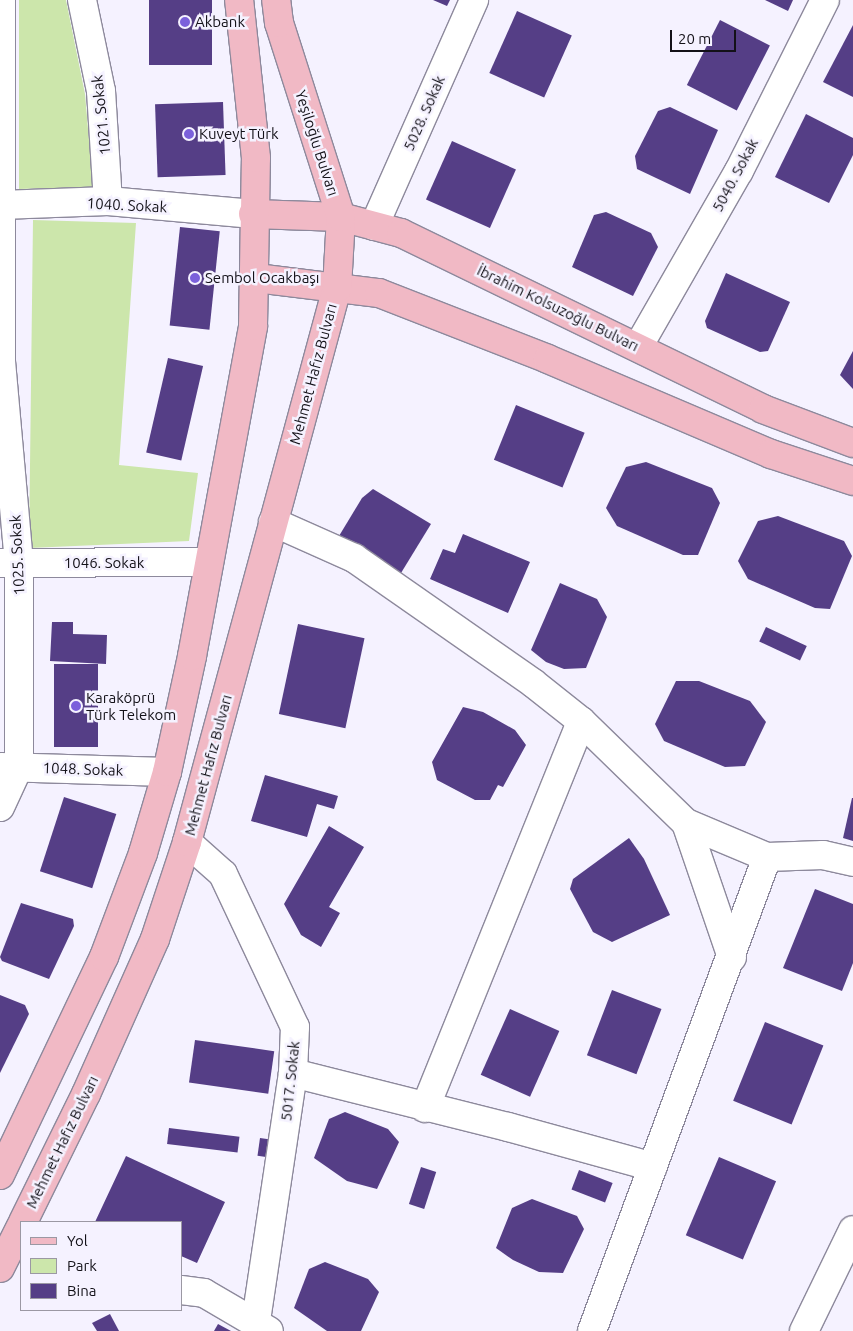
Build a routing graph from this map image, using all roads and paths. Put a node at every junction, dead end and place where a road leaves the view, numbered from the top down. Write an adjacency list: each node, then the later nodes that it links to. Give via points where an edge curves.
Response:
1 (1, 0): 7 (street, 1025. Sokak)
2 (82, 0): 8 (street, 1021. Sokak, via 101,91)
3 (239, 0): 10 (main road, via 256,158)
4 (276, 0): 11 (main road, Yeşiloğlu Bulvarı, via 279,23)
5 (474, 0): 12 (street, 5028. Sokak)
6 (825, 0): 15 (street, 5040. Sokak, via 739,171)
7 (2, 148): 9 (street, 1025. Sokak)
8 (108, 201): 9 (street, 1040. Sokak); 10 (street, 1040. Sokak)
9 (1, 205): 16 (street, 1025. Sokak)
10 (253, 214): 11 (main road, İbrahim Kolsuzoğlu Bulvarı); 13 (main road)
11 (341, 217): 12 (main road, İbrahim Kolsuzoğlu Bulvarı); 14 (main road, Yeşiloğlu Bulvarı)
12 (374, 226): 15 (main road, İbrahim Kolsuzoğlu Bulvarı, via 401,233)
13 (256, 278): 14 (main road); 22 (main road, via 253,326 236,432)
14 (337, 288): 18 (main road, via 388,296 548,359); 21 (main road, Mehmet Hafız Bulvarı)
15 (638, 346): 17 (main road, İbrahim Kolsuzoğlu Bulvarı, via 763,409)
16 (0, 362): 23 (street, 1025. Sokak)
17 (853, 442)
18 (771, 454): 19 (main road); 20 (main road)
19 (853, 481)
20 (853, 497)
21 (273, 522): 24 (street, via 354,558); 29 (main road, Mehmet Hafız Bulvarı)
22 (209, 562): 23 (street, 1046. Sokak); 26 (main road)
23 (10, 563): 25 (street, 1025. Sokak)
24 (581, 720): 28 (street); 34 (street)
25 (9, 767): 26 (street, 1048. Sokak); 27 (street, 1025. Sokak)
26 (167, 772): 36 (main road, via 104,957)
27 (0, 808)
28 (686, 823): 30 (street); 32 (street)
29 (187, 842): 33 (street, 5017. Sokak, via 223,874 295,1027); 37 (main road, Mehmet Hafız Bulvarı, via 155,939 86,1094)
30 (767, 857): 31 (street, via 823,855); 32 (street)
31 (853, 862)
32 (732, 957): 35 (street)
33 (293, 1073): 34 (street); 42 (street, 5017. Sokak)
34 (425, 1108): 35 (street)
35 (653, 1167): 43 (street)
36 (0, 1175)
37 (23, 1221)
38 (20, 1229): 40 (main road, Mehmet Hafız Bulvarı)
39 (853, 1230): 44 (street)
40 (10, 1258)
41 (182, 1290): 42 (street, via 204,1293)
42 (263, 1326)
43 (592, 1331)
44 (804, 1331)

